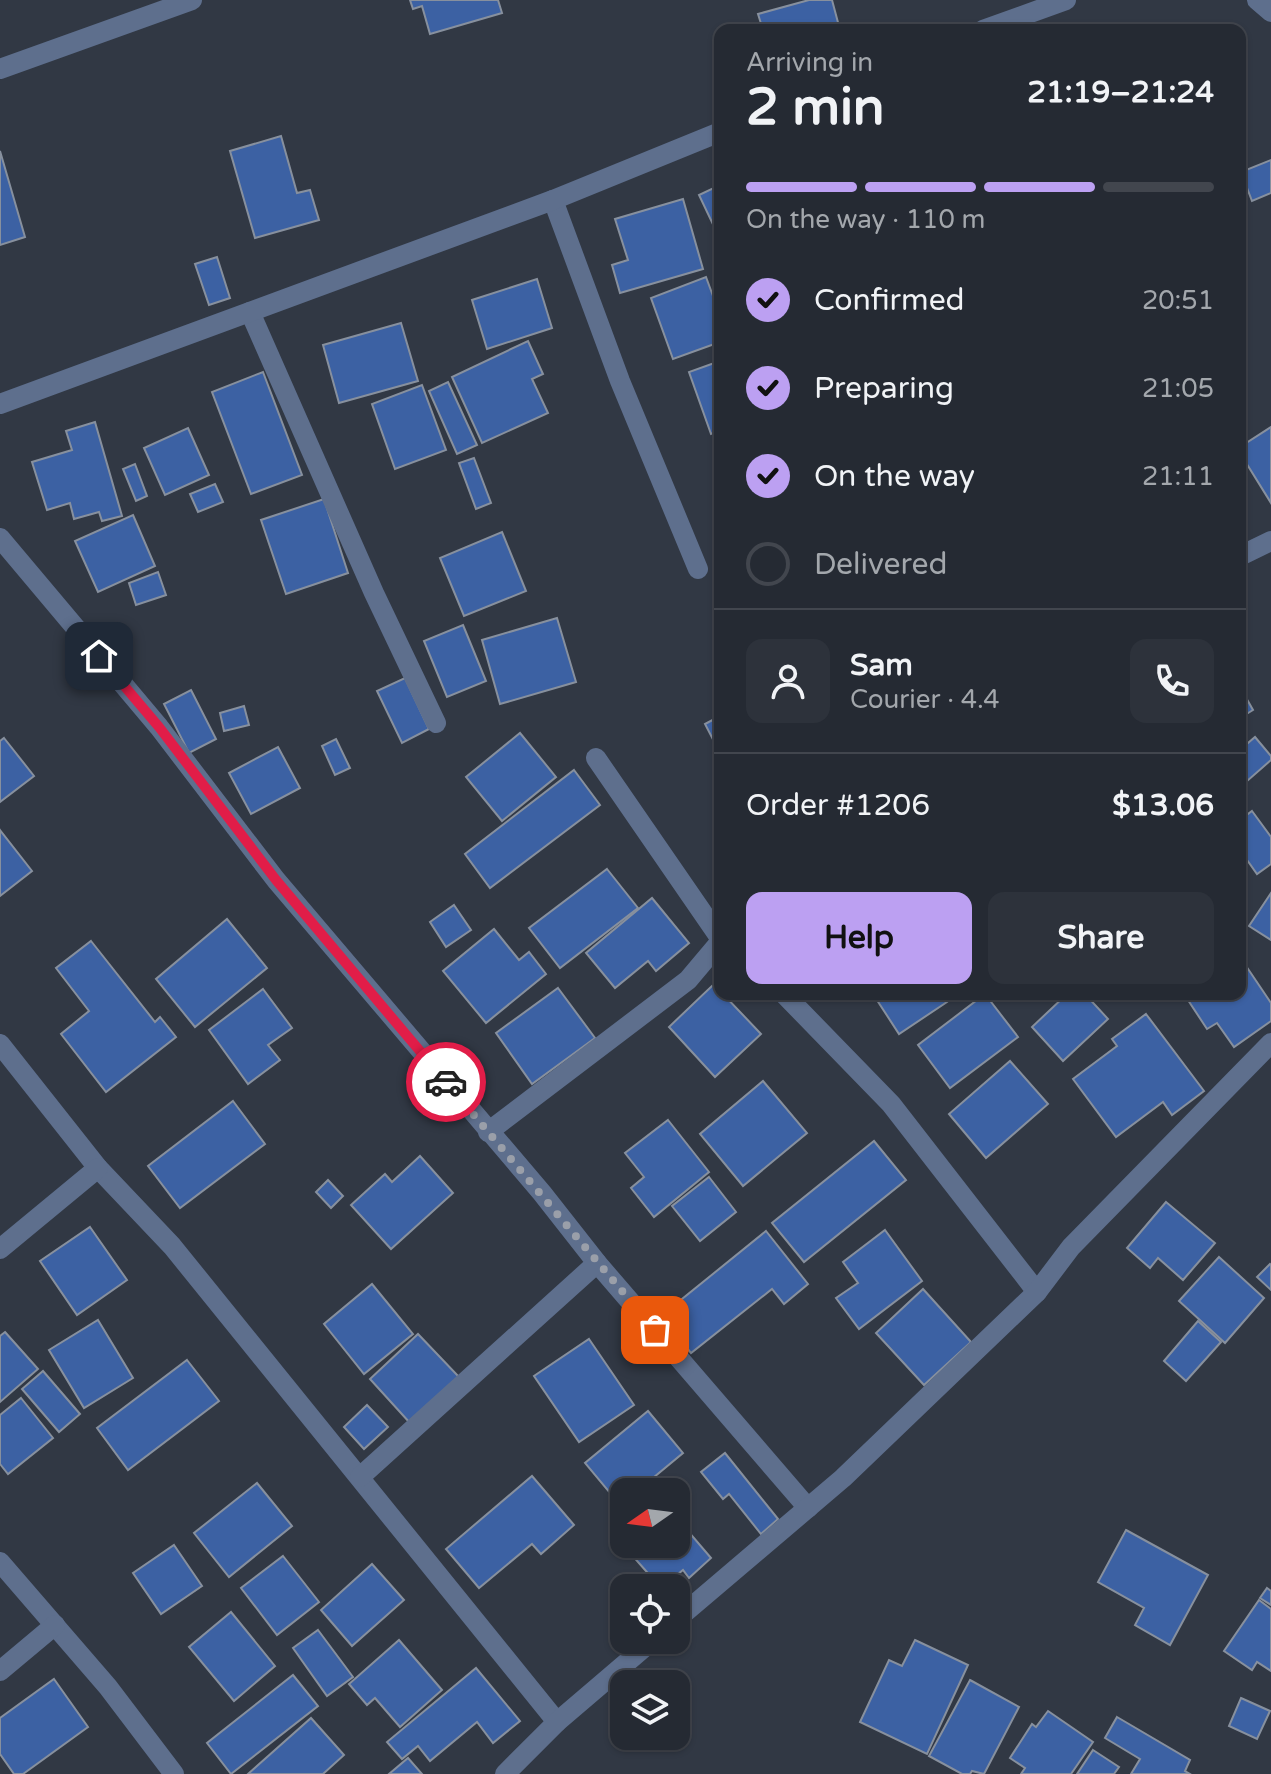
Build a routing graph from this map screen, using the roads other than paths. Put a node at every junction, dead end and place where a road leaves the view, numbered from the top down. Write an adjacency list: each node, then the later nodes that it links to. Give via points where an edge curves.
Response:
1 (192, 0): 6 (street)
2 (1066, 0): 5 (street)
3 (1257, 0): 4 (street)
4 (1271, 12)
5 (1000, 24)
6 (0, 69)
7 (714, 134): 8 (street)
8 (553, 200): 9 (street); 14 (street)
9 (250, 312): 10 (street); 15 (street)
10 (0, 404)
11 (0, 538): 22 (street)
12 (1271, 541): 13 (street)
13 (1246, 553)
14 (698, 569)
15 (436, 723)
16 (596, 758): 17 (street)
17 (714, 931)
18 (714, 948): 22 (street, via 688,980)
19 (790, 1000): 26 (street, via 891,1104)
20 (1271, 1043): 26 (street, via 1071,1247)
21 (0, 1044): 23 (street)
22 (488, 1132): 25 (street)
23 (98, 1168): 24 (street); 27 (street, via 172,1246)
24 (0, 1249)
25 (597, 1263): 27 (street); 28 (street)
26 (1037, 1292): 28 (street)
27 (360, 1477): 34 (street)
28 (808, 1508): 30 (street)
29 (0, 1562): 31 (street)
30 (690, 1608)
31 (55, 1625): 33 (street); 35 (street)
32 (637, 1654): 34 (street)
33 (0, 1671)
34 (557, 1722): 36 (street)
35 (174, 1774)
36 (505, 1774)

